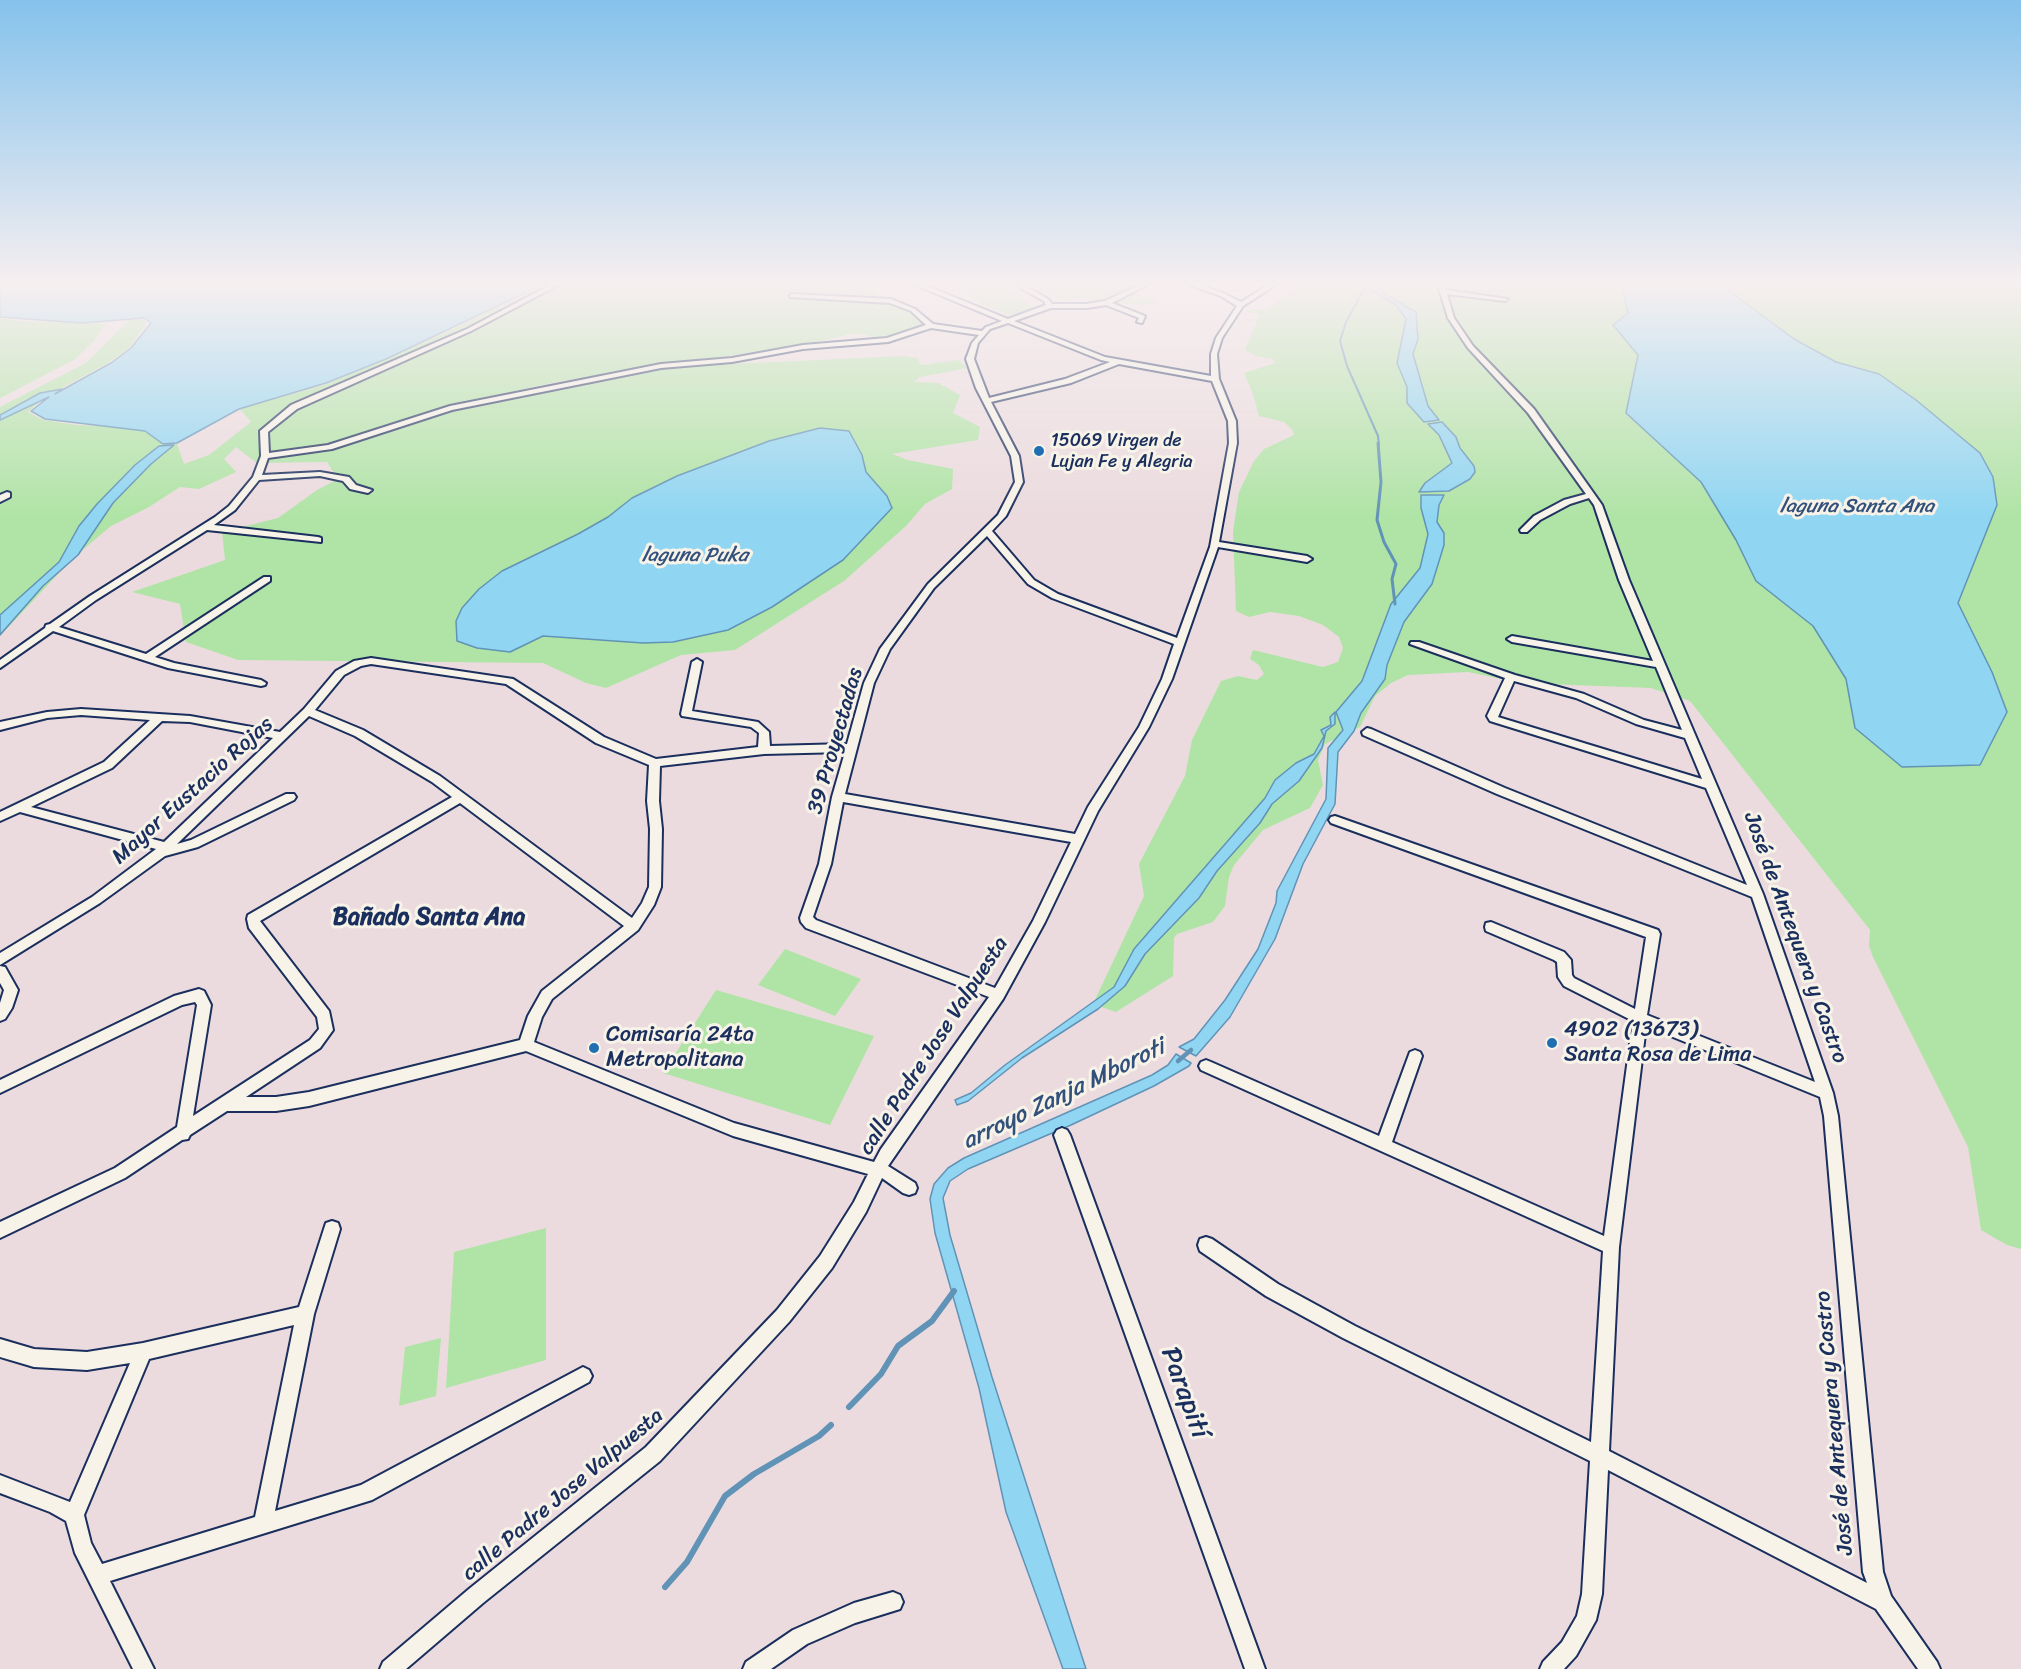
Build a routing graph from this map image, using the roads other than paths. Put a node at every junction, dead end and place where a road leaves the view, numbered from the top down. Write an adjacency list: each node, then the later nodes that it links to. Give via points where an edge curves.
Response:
1 (402, 360): 10 (street, via 294,407 264,431)
2 (733, 360): 10 (street, via 661,366 522,392 450,408 329,447)
3 (970, 360): 9 (street, 39 Proyectadas)
4 (1112, 360): 7 (street)
5 (1215, 360): 8 (street, calle Padre Jose Valpuesta)
6 (1482, 360): 13 (street, José de Antequera y Castro, via 1531,411)
7 (1118, 362): 8 (street); 9 (street, via 1058,384)
8 (1215, 379): 18 (street, calle Padre Jose Valpuesta, via 1234,431)
9 (987, 401): 16 (street, 39 Proyectadas, via 1015,456 1019,482 1002,516)
10 (265, 456): 11 (street)
11 (257, 478): 12 (street, via 320,474 346,479 353,487); 14 (street, via 232,508)
12 (368, 490)
13 (1591, 495): 15 (street, via 1567,502); 28 (street, José de Antequera y Castro)
14 (206, 527): 17 (street); 21 (street)
15 (1524, 530)
16 (987, 531): 23 (street, via 1031,582 1055,597); 37 (street, 39 Proyectadas, via 931,586 895,634 869,683)
17 (318, 540)
18 (1214, 544): 19 (street); 23 (street, calle Padre Jose Valpuesta)
19 (1307, 559)
20 (267, 579): 25 (street)
21 (49, 627): 25 (street); 27 (street)
22 (1512, 639): 28 (street)
23 (1180, 643): 47 (street, calle Padre Jose Valpuesta, via 1144,727)
24 (1415, 644): 29 (street)
25 (147, 658): 30 (street)
26 (697, 662): 38 (street, via 686,714 754,724 764,732)
27 (0, 664)
28 (1660, 665): 35 (street, José de Antequera y Castro)
29 (1511, 677): 35 (street, via 1580,696 1640,722); 40 (street, via 1494,719)
30 (261, 683)
31 (308, 711): 36 (street, Mayor Eustacio Rojas); 39 (street, Mayor Eustacio Rojas, via 340,673 371,661 508,681 600,740); 41 (street, via 358,733)
32 (161, 716): 33 (street, via 65,713); 36 (street); 44 (street, via 108,765)
33 (0, 726)
34 (1367, 732): 49 (street, via 1512,796)
35 (1688, 735): 40 (street, José de Antequera y Castro)
36 (282, 736): 48 (street, Mayor Eustacio Rojas)
37 (851, 748): 38 (street); 43 (street, 39 Proyectadas)
38 (764, 750): 39 (street)
39 (655, 763): 50 (street, via 655,887)
40 (1710, 785): 49 (street, José de Antequera y Castro)
41 (460, 796): 50 (street); 62 (street, via 253,919 324,1015 326,1030 315,1044)
42 (290, 797): 48 (street, via 194,844)
43 (838, 797): 47 (street); 54 (street, 39 Proyectadas, via 825,864 807,922)
44 (19, 808): 45 (street); 48 (street)
45 (0, 817)
46 (1335, 820): 56 (street, via 1653,934)
47 (1079, 839): 54 (street, calle Padre Jose Valpuesta)
48 (163, 849): 52 (street, Mayor Eustacio Rojas, via 96,900)
49 (1757, 894): 61 (street, José de Antequera y Castro)
50 (633, 926): 57 (street, via 547,995)
51 (1491, 927): 56 (street, via 1564,960 1569,982)
52 (0, 960)
53 (0, 970): 55 (street, via 11,990)
54 (998, 995): 66 (street, calle Padre Jose Valpuesta)
55 (0, 1015)
56 (1640, 1018): 61 (street); 71 (street)
57 (526, 1045): 62 (street, via 309,1099 276,1104); 66 (street, via 733,1129)
58 (1415, 1056): 65 (street)
59 (1206, 1066): 65 (street)
60 (0, 1087): 63 (street, via 179,1000 199,995 204,1005)
61 (1826, 1093): 82 (street, José de Antequera y Castro, via 1873,1572)
62 (226, 1104): 63 (street)
63 (183, 1134): 69 (street, via 120,1173)
64 (1062, 1135): 86 (street, Parapití)
65 (1384, 1144): 71 (street)
66 (877, 1170): 67 (street, via 889,1173); 84 (street, calle Padre Jose Valpuesta, via 860,1208 783,1316 653,1454)
67 (909, 1188)
68 (332, 1229): 72 (street)
69 (0, 1230)
70 (1206, 1245): 76 (street, via 1272,1290 1340,1327)
71 (1611, 1247): 76 (street)
72 (305, 1314): 74 (street); 79 (street)
73 (0, 1348): 74 (street, via 34,1358 87,1361)
74 (144, 1352): 78 (street)
75 (583, 1376): 79 (street, via 365,1493)
76 (1598, 1455): 82 (street); 87 (street, via 1592,1594 1586,1620 1569,1649)
77 (0, 1484): 78 (street)
78 (74, 1515): 80 (street, via 82,1546)
79 (263, 1524): 80 (street)
80 (99, 1575): 83 (street)
81 (893, 1602): 85 (street, via 854,1613 800,1637)
82 (1883, 1602): 88 (street, José de Antequera y Castro)
83 (144, 1669)
84 (390, 1669)
85 (753, 1669)
86 (1255, 1669)
87 (1550, 1669)
88 (1930, 1669)

